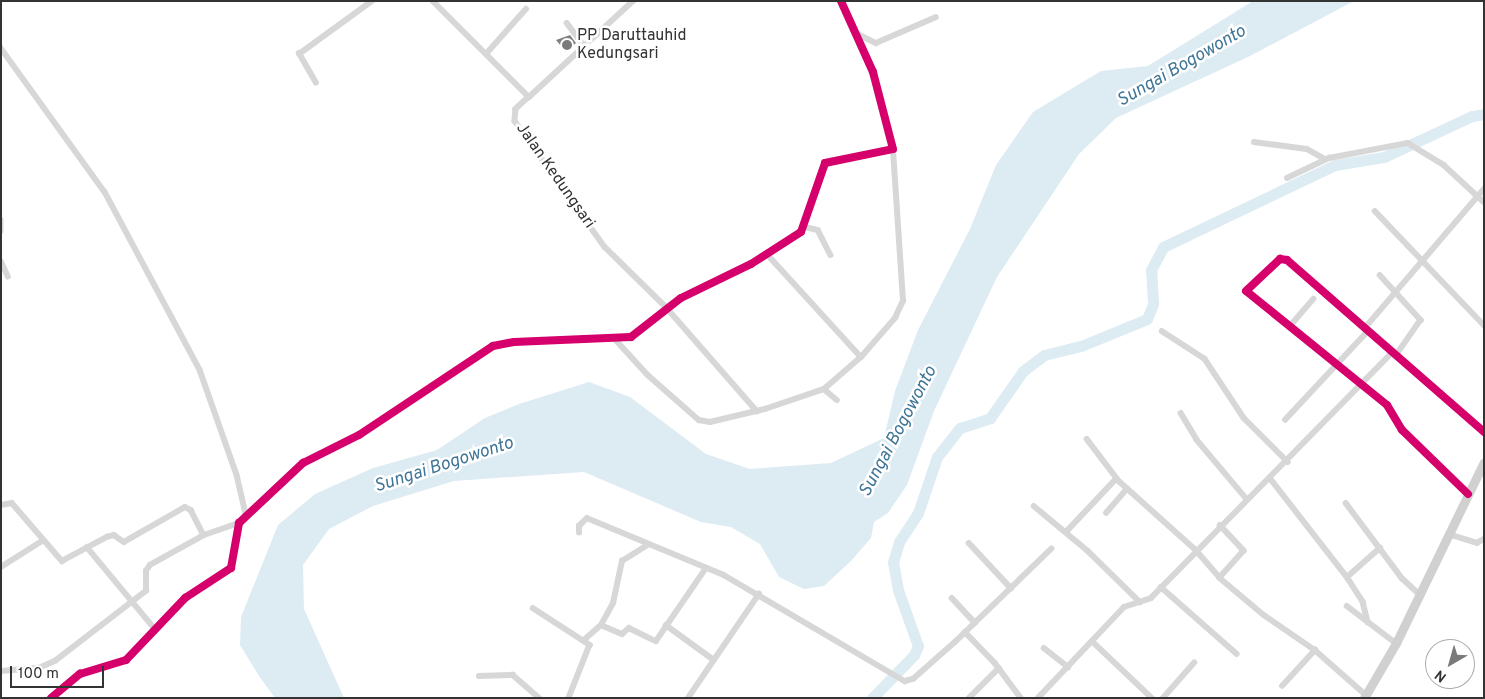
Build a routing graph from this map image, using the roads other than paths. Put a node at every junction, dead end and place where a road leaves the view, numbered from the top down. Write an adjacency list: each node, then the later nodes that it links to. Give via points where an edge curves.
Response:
1 (372, 1): 12 (street, via 299,54)
2 (433, 1): 11 (street, Jalan Kedungsari)
3 (841, 1): 8 (street)
4 (630, 2): 9 (street)
5 (526, 9): 11 (street)
6 (936, 16): 8 (street, via 876,43 865,40)
7 (567, 23): 9 (street)
8 (857, 31): 15 (street, via 874,72)
9 (585, 47): 13 (street)
10 (1, 48): 61 (street, via 105,192 200,370 237,475)
11 (486, 54): 13 (street, Jalan Kedungsari)
12 (316, 83)
13 (529, 97): 33 (street, Jalan Kedungsari, via 515,113 520,130 605,247)
14 (1254, 142): 16 (street, via 1307,149)
15 (893, 149): 23 (street, via 825,163); 40 (street, via 903,301 895,318)
16 (1325, 159): 17 (street); 19 (street, via 1412,144)
17 (1287, 178)
18 (1484, 188): 19 (street)
19 (1477, 196): 20 (street); 28 (street)
20 (1484, 202)
21 (1375, 210): 28 (street)
22 (1, 220): 24 (street)
23 (805, 227): 25 (street); 26 (street, via 818,230)
24 (1, 231)
25 (768, 255): 33 (street, via 701,286); 40 (street)
26 (831, 255)
27 (1, 261): 30 (street)
28 (1422, 261): 31 (street); 34 (street)
29 (1380, 275): 31 (street)
30 (8, 276)
31 (1395, 292): 36 (street); 39 (street, via 1421,320)
32 (1313, 299): 35 (street)
33 (667, 308): 38 (street, via 631,337); 45 (street)
34 (1484, 325)
35 (1288, 327): 36 (street, via 1246,291 1284,258); 41 (street)
36 (1366, 330): 39 (street); 41 (street)
37 (1162, 331): 50 (street, via 1204,359 1244,418)
38 (616, 340): 45 (street, via 648,375 699,420 710,422); 61 (street, via 514,342 493,346 375,425 299,466)
39 (1394, 354): 42 (street); 48 (street)
40 (861, 357): 43 (street)
41 (1338, 363): 42 (street); 47 (street)
42 (1363, 384): 50 (street); 55 (street, via 1387,405 1402,430)
43 (824, 389): 44 (street); 45 (street)
44 (837, 400)
45 (757, 411)
46 (1181, 413): 56 (street, via 1197,440)
47 (1285, 420)
48 (1484, 432)
49 (1087, 439): 53 (street)
50 (1288, 462): 52 (street)
51 (1484, 462): 55 (main road)
52 (1270, 478): 56 (street); 80 (street)
53 (1116, 479): 54 (street); 64 (street)
54 (1127, 489): 60 (street); 77 (street)
55 (1468, 494): 66 (main road)
56 (1246, 498): 63 (street)
57 (1346, 503): 74 (street)
58 (1, 505): 69 (street, via 12,503)
59 (1034, 506): 64 (street)
60 (1106, 513)
61 (246, 514): 62 (street)
62 (239, 523): 67 (street); 95 (street, via 231,568 184,598)
63 (1220, 526): 77 (street); 81 (street, via 1244,551)
64 (1066, 532): 87 (street)
65 (579, 533): 72 (street, via 579,526 587,518)
66 (1448, 534): 71 (street); 85 (main road)
67 (204, 535): 73 (street, via 191,510 185,507 124,542 112,535); 88 (street, via 147,567 148,589)
68 (1484, 540): 71 (street)
69 (42, 541): 73 (street, via 62,561); 78 (street)
70 (969, 543): 83 (street)
71 (1477, 544): 76 (street)
72 (648, 545): 79 (street); 93 (street, via 640,554 622,561 613,603)
73 (87, 547): 88 (street)
74 (1380, 548): 80 (street); 85 (street, via 1402,578)
75 (1050, 549): 83 (street)
76 (1484, 549)
77 (1196, 550): 81 (street); 82 (street)
78 (1, 567)
79 (706, 568): 84 (street); 94 (street)
80 (1348, 577): 91 (street, via 1363,602)
81 (1220, 578): 101 (street, via 1264,615)
82 (1161, 587): 87 (street, via 1151,598); 102 (street)
83 (1011, 588): 92 (street)
84 (759, 594): 96 (street, via 897,678 913,680); 103 (street)
85 (1419, 594): 99 (main road)
86 (952, 598): 92 (street)
87 (1140, 602): 98 (street, via 1124,606)
88 (132, 603): 95 (street); 107 (street, via 47,665)
89 (1347, 606): 91 (street)
90 (533, 608): 97 (street)
91 (1368, 622): 99 (street)
92 (975, 623): 96 (street)
93 (601, 625): 94 (street, via 622,634 630,628 656,641); 97 (street)
94 (666, 625): 103 (street)
95 (156, 630): 111 (street, via 126,660 80,674)
96 (965, 632): 105 (street)
97 (585, 639): 113 (street, via 590,651)
98 (1092, 641): 106 (street); 118 (street)
99 (1396, 643): 110 (main road)
100 (1044, 648): 106 (street)
101 (1315, 650): 109 (street); 110 (street)
102 (1237, 654)
103 (714, 660): 114 (street)
104 (1194, 663): 119 (street)
105 (999, 668): 115 (street); 116 (street)
106 (1068, 668): 117 (street)
107 (1, 672)
108 (479, 676): 112 (street, via 513,675)
109 (1282, 686)
110 (1365, 696)
111 (51, 698)
112 (539, 698)
113 (569, 698)
114 (688, 698)
115 (969, 698)
116 (1021, 698)
117 (1038, 698)
118 (1152, 698)
119 (1163, 698)

